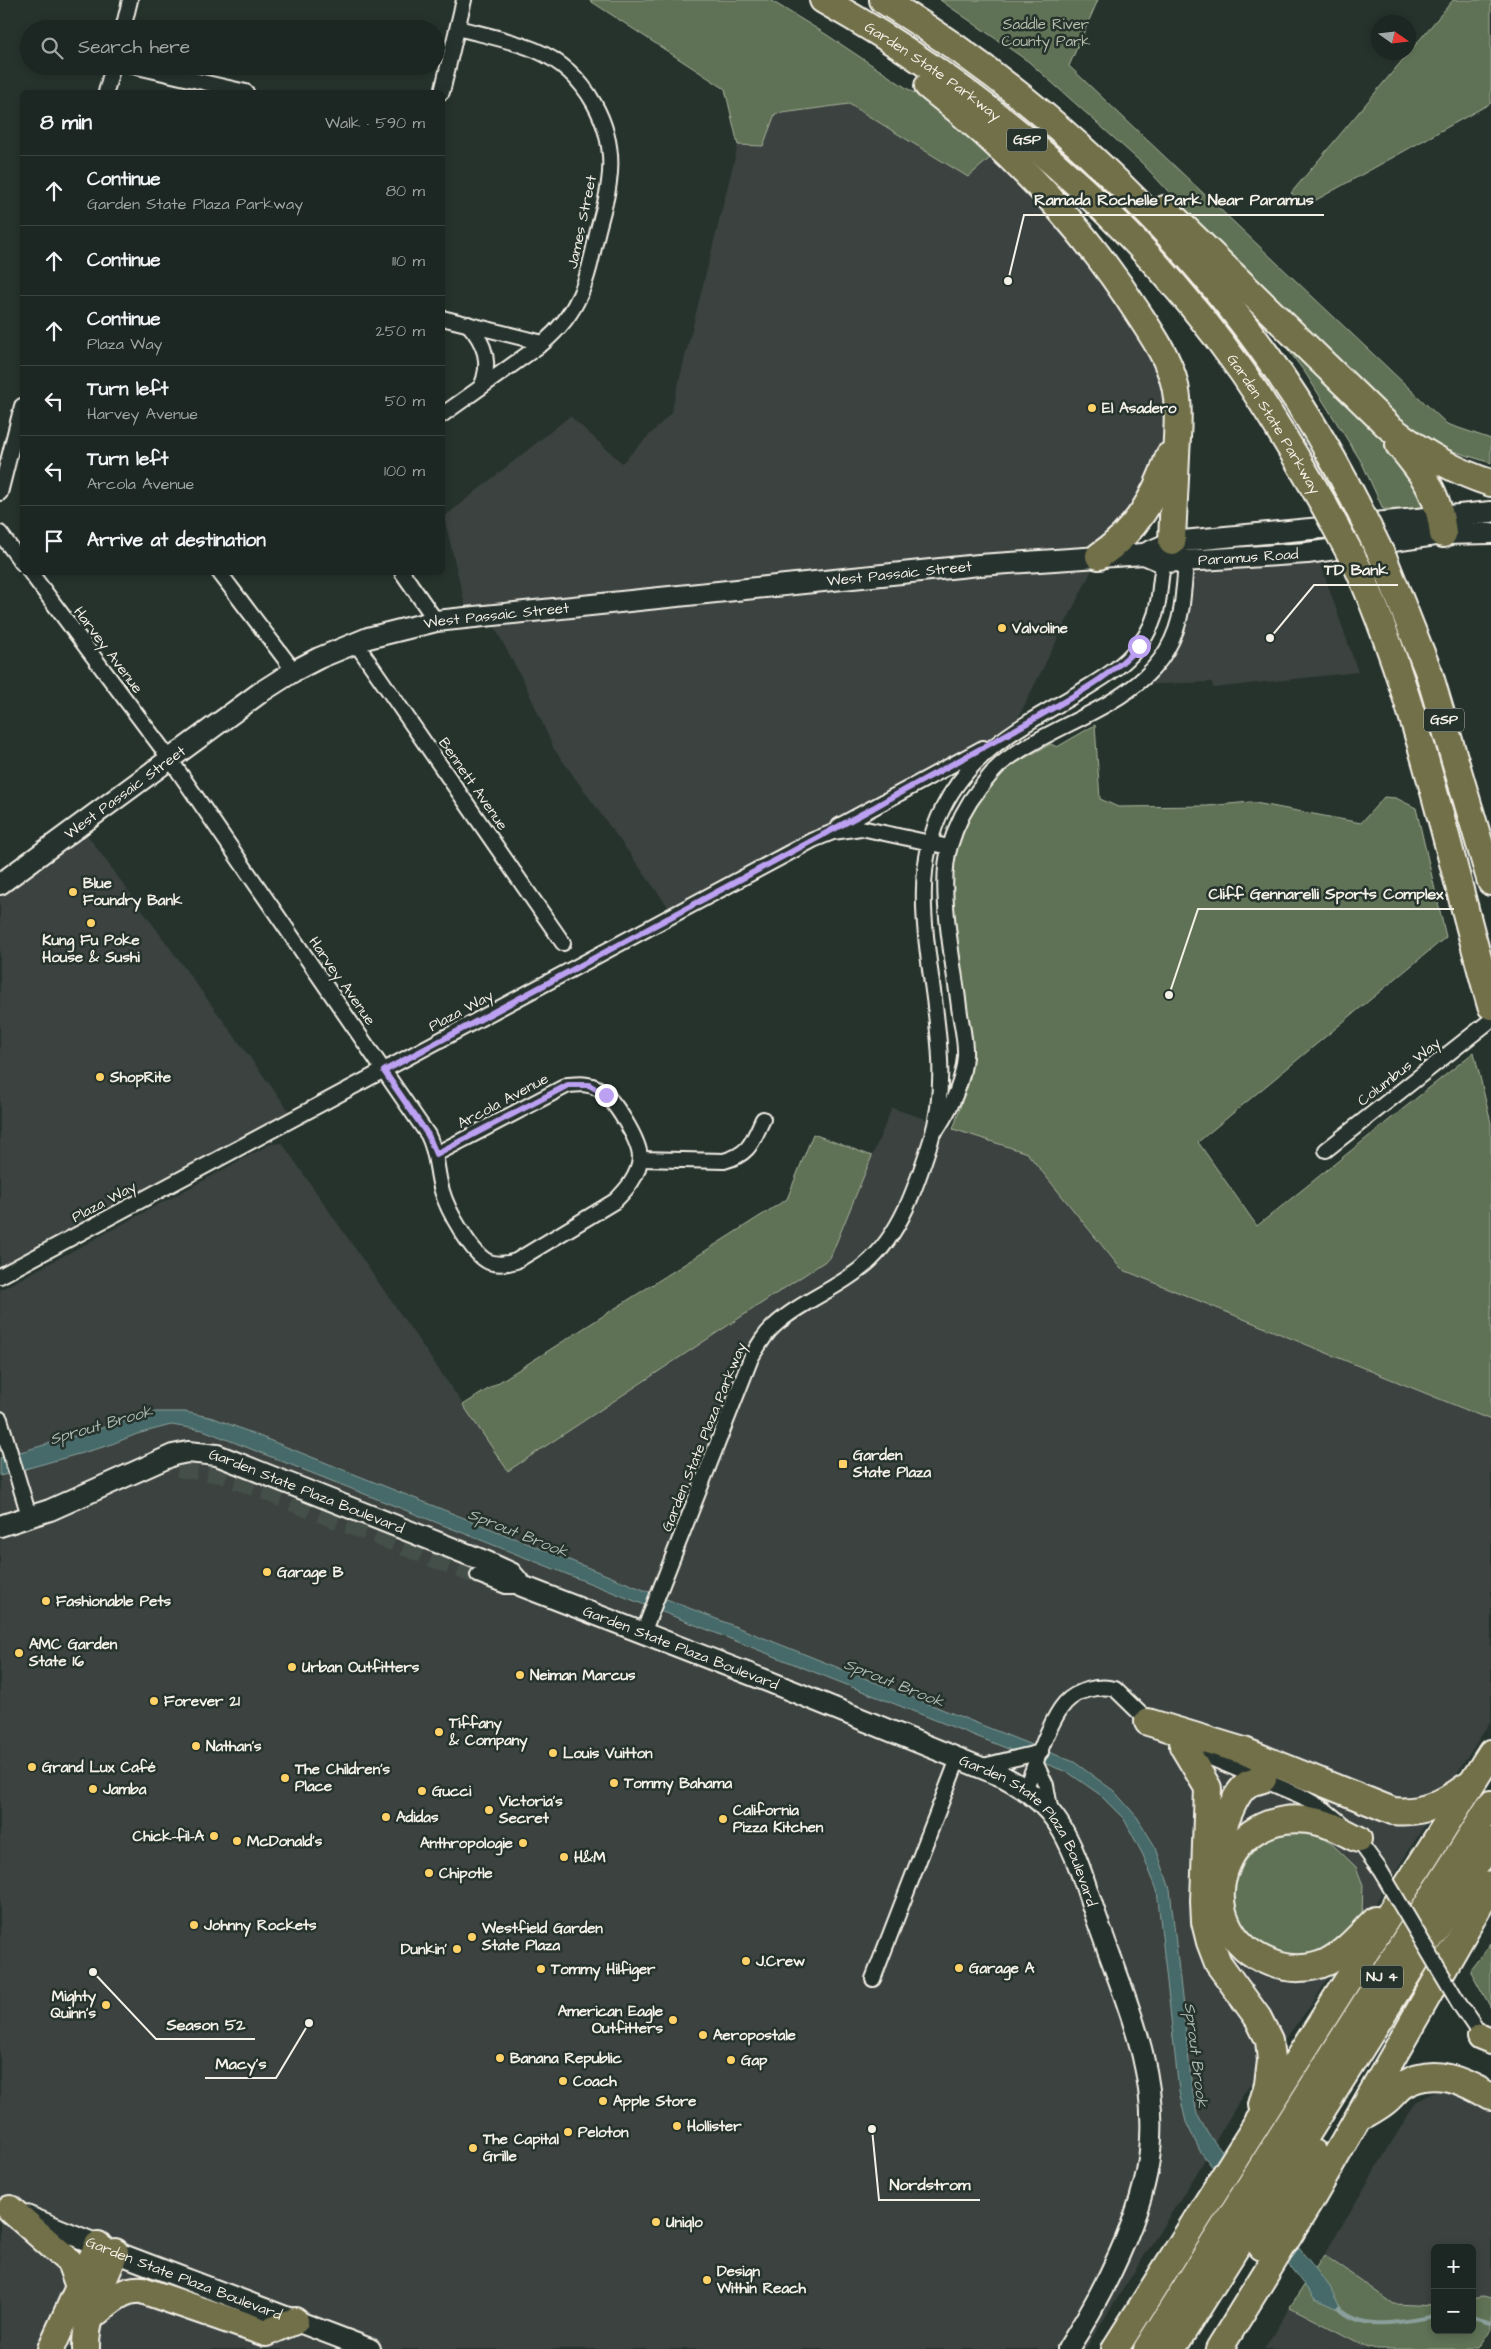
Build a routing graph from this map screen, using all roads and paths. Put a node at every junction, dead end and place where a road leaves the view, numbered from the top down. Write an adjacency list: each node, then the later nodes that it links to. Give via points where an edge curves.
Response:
1 (130, 0): 6 (street)
2 (464, 0): 7 (street)
3 (804, 0): 21 (highway, via 929,87 970,120 1049,196 1086,238 1154,336 1171,370 1178,398)
4 (823, 0): 48 (highway, Garden State Parkway / GSP, bridge, via 894,43 1006,123 1059,168 1156,264 1242,372 1324,505 1382,622)
5 (883, 0): 8 (highway, Garden State Parkway / GSP)
6 (125, 20)
7 (458, 28): 13 (street); 16 (street, James Street, via 536,50 567,70 594,102 608,141 609,182 587,278 570,315)
8 (976, 61): 18 (highway, via 1040,102 1106,153); 43 (highway, Garden State Parkway / GSP, bridge, via 1033,105 1134,200 1223,299 1266,355 1304,413 1356,503 1385,562 1429,673)
9 (111, 75): 11 (street)
10 (171, 75): 12 (street)
11 (107, 90)
12 (237, 90)
13 (442, 90)
14 (445, 319): 15 (street)
15 (468, 324): 16 (street); 17 (street, via 480,337 485,349 486,364)
16 (543, 343): 17 (street, James Street)
17 (481, 387): 19 (street, James Street)
18 (1361, 401): 22 (highway, via 1416,447 1448,466); 25 (highway, via 1419,469 1438,500)
19 (445, 413)
20 (20, 417): 23 (street)
21 (1178, 426): 28 (highway); 29 (highway, via 1149,505 1139,521)
22 (1491, 483)
23 (0, 493)
24 (1491, 512): 25 (street)
25 (1442, 525): 27 (street); 28 (street, Paramus Road)
26 (0, 533): 31 (street)
27 (1491, 533)
28 (1173, 555): 29 (street, Paramus Road); 38 (street, Garden State Plaza Parkway, via 1151,626 1139,646 1105,677); 42 (street, Garden State Plaza Parkway, via 1183,599 1176,628 1153,670 1099,710 1029,745 1000,764 978,790)
29 (1099, 556): 30 (street, Paramus Road)
30 (1068, 558): 35 (street, West Passaic Street)
31 (20, 560)
32 (32, 575): 39 (street, Harvey Avenue)
33 (221, 575): 37 (street)
34 (404, 575): 35 (street)
35 (436, 621): 36 (street, West Passaic Street)
36 (355, 642): 37 (street, West Passaic Street); 45 (street, Bennett Avenue)
37 (294, 671): 39 (street, West Passaic Street)
38 (1010, 734): 40 (street); 41 (street, Garden State Plaza Parkway, via 975,760 954,785)
39 (170, 759): 44 (street, West Passaic Street); 50 (street, Harvey Avenue)
40 (813, 840): 41 (street, Plaza Way, via 833,832 861,828); 50 (street, Plaza Way)
41 (929, 842): 42 (street, Plaza Way); 47 (street, Garden State Plaza Parkway, via 923,877)
42 (949, 847): 46 (street, Garden State Plaza Parkway, via 946,896)
43 (1491, 882)
44 (0, 884)
45 (564, 943)
46 (956, 984): 47 (street); 52 (street, Garden State Plaza Parkway, via 965,1055 951,1108)
47 (934, 987): 52 (street, Garden State Plaza Parkway, via 941,1054 940,1105)
48 (1488, 995)
49 (1491, 1020): 53 (street, Columbus Way)
50 (384, 1071): 54 (street, Harvey Avenue, via 428,1135); 56 (street, Plaza Way)
51 (763, 1120): 55 (street, via 748,1150 724,1161)
52 (931, 1139): 64 (street, Garden State Plaza Parkway, via 906,1208 880,1250 864,1266 774,1326 762,1340 743,1378)
53 (1326, 1150)
54 (436, 1154): 55 (street, Arcola Avenue, via 568,1085 578,1084 589,1085 606,1095 635,1137); 55 (street, Harvey Avenue, via 449,1210 478,1254 497,1264 516,1261 614,1201 634,1178)
55 (640, 1159)
56 (0, 1276)
57 (0, 1419): 60 (street)
58 (178, 1467): 59 (street, Garden State Plaza Boulevard)
59 (140, 1471): 60 (street, Garden State Plaza Boulevard); 63 (street, Garden State Plaza Boulevard, via 173,1455 188,1452 217,1455 487,1562 511,1573)
60 (30, 1518): 61 (street, Garden State Plaza Boulevard)
61 (0, 1526)
62 (478, 1575): 63 (street, Garden State Plaza Boulevard, via 506,1586)
63 (522, 1586): 64 (street, Garden State Plaza Boulevard)
64 (643, 1633): 69 (street, Garden State Plaza Boulevard)
65 (1148, 1722): 66 (street); 68 (street, via 1115,1689 1083,1691 1065,1703); 72 (highway, via 1244,1751 1393,1811 1425,1810 1442,1803)
66 (1183, 1746): 71 (street); 78 (highway, via 1208,1788)
67 (1491, 1754): 72 (highway)
68 (1039, 1758): 70 (street, via 1020,1758); 73 (street); 75 (street)
69 (958, 1759): 70 (street, Garden State Plaza Boulevard); 82 (street)
70 (979, 1767): 73 (street, Garden State Plaza Boulevard)
71 (1263, 1779): 76 (street, via 1324,1809); 78 (highway, via 1248,1784 1240,1792)
72 (1474, 1781): 79 (highway)
73 (1024, 1790): 75 (street, Garden State Plaza Boulevard)
74 (1491, 1804): 88 (highway, NJ 4)
75 (1051, 1814): 99 (street, Garden State Plaza Boulevard, via 1075,1857 1137,2033 1147,2068 1153,2112 1150,2152 1138,2208 1097,2297)
76 (1358, 1839): 79 (highway, via 1330,1825 1306,1820 1272,1822 1249,1834 1232,1854 1222,1879 1222,1906 1238,1940 1259,1958 1277,1965 1303,1968 1327,1962 1353,1943); 84 (street, bridge, via 1380,1870 1460,2005)
77 (1491, 1841): 88 (highway, NJ 4, via 1348,2070 1340,2105)
78 (1206, 1874): 87 (highway, via 1205,1922 1210,1942 1218,1963 1258,2018 1269,2040 1268,2084)
79 (1411, 1883): 87 (highway)
80 (1491, 1885): 83 (highway)
81 (1491, 1915): 83 (highway)
82 (873, 1979)
83 (1428, 1994): 86 (highway)
84 (1488, 2042)
85 (1491, 2097): 86 (highway, via 1460,2080 1441,2076 1420,2078 1401,2086)
86 (1358, 2120): 88 (highway)
87 (1253, 2132): 100 (highway)
88 (1292, 2175): 91 (highway, NJ 4); 91 (highway)
89 (5, 2206): 90 (street, Garden State Plaza Boulevard); 92 (highway, via 70,2262)
90 (107, 2249): 92 (highway); 93 (highway); 95 (street, Garden State Plaza Boulevard)
91 (1236, 2266): 94 (highway); 101 (highway, NJ 4); 102 (highway, NJ 4); 103 (highway)
92 (80, 2289): 96 (highway)
93 (90, 2318): 95 (highway, via 131,2289 266,2333); 97 (highway)
94 (1238, 2318): 104 (highway); 105 (highway)
95 (295, 2321): 98 (street, Garden State Plaza Boulevard)
96 (51, 2349)
97 (86, 2349)
98 (370, 2349)
99 (1068, 2349)
100 (1116, 2349)
101 (1147, 2349)
102 (1172, 2349)
103 (1200, 2349)
104 (1219, 2349)
105 (1223, 2349)

